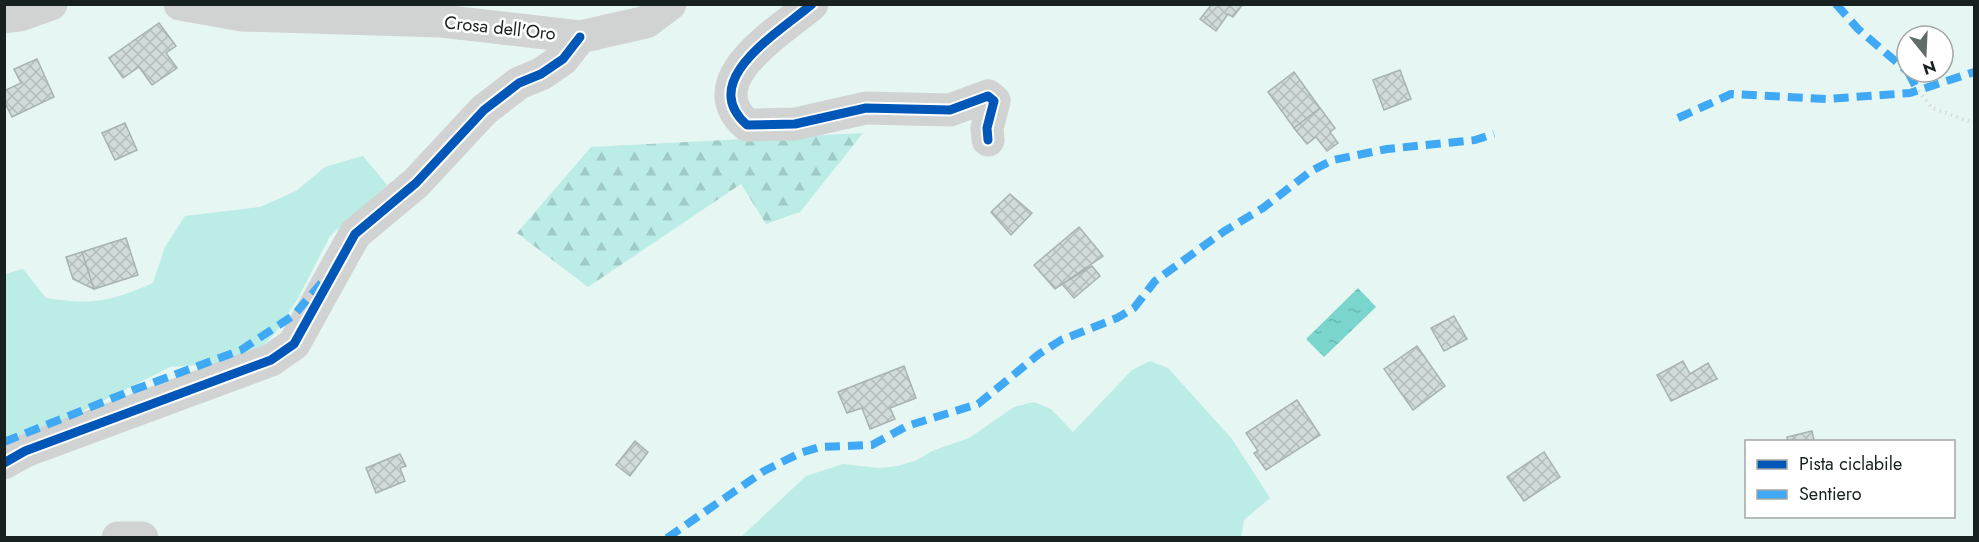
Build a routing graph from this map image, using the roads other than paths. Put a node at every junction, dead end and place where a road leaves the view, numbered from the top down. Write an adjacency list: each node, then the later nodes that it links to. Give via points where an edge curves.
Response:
1 (51, 4): 5 (street)
2 (180, 4): 6 (street, Crosa dell'Oro, via 242,15 441,21)
3 (670, 4): 6 (street, Crosa dell'Oro, via 646,22)
4 (812, 4): 7 (street, via 739,66 731,83 731,99 736,115 747,125 795,124 866,108 950,110 988,96 994,101)
5 (4, 17)
6 (580, 37): 8 (street, via 563,59 519,83 484,110 416,183 355,234 294,344 271,360 25,451)
7 (988, 140)
8 (4, 463)
9 (118, 537): 10 (street)
10 (142, 537)

